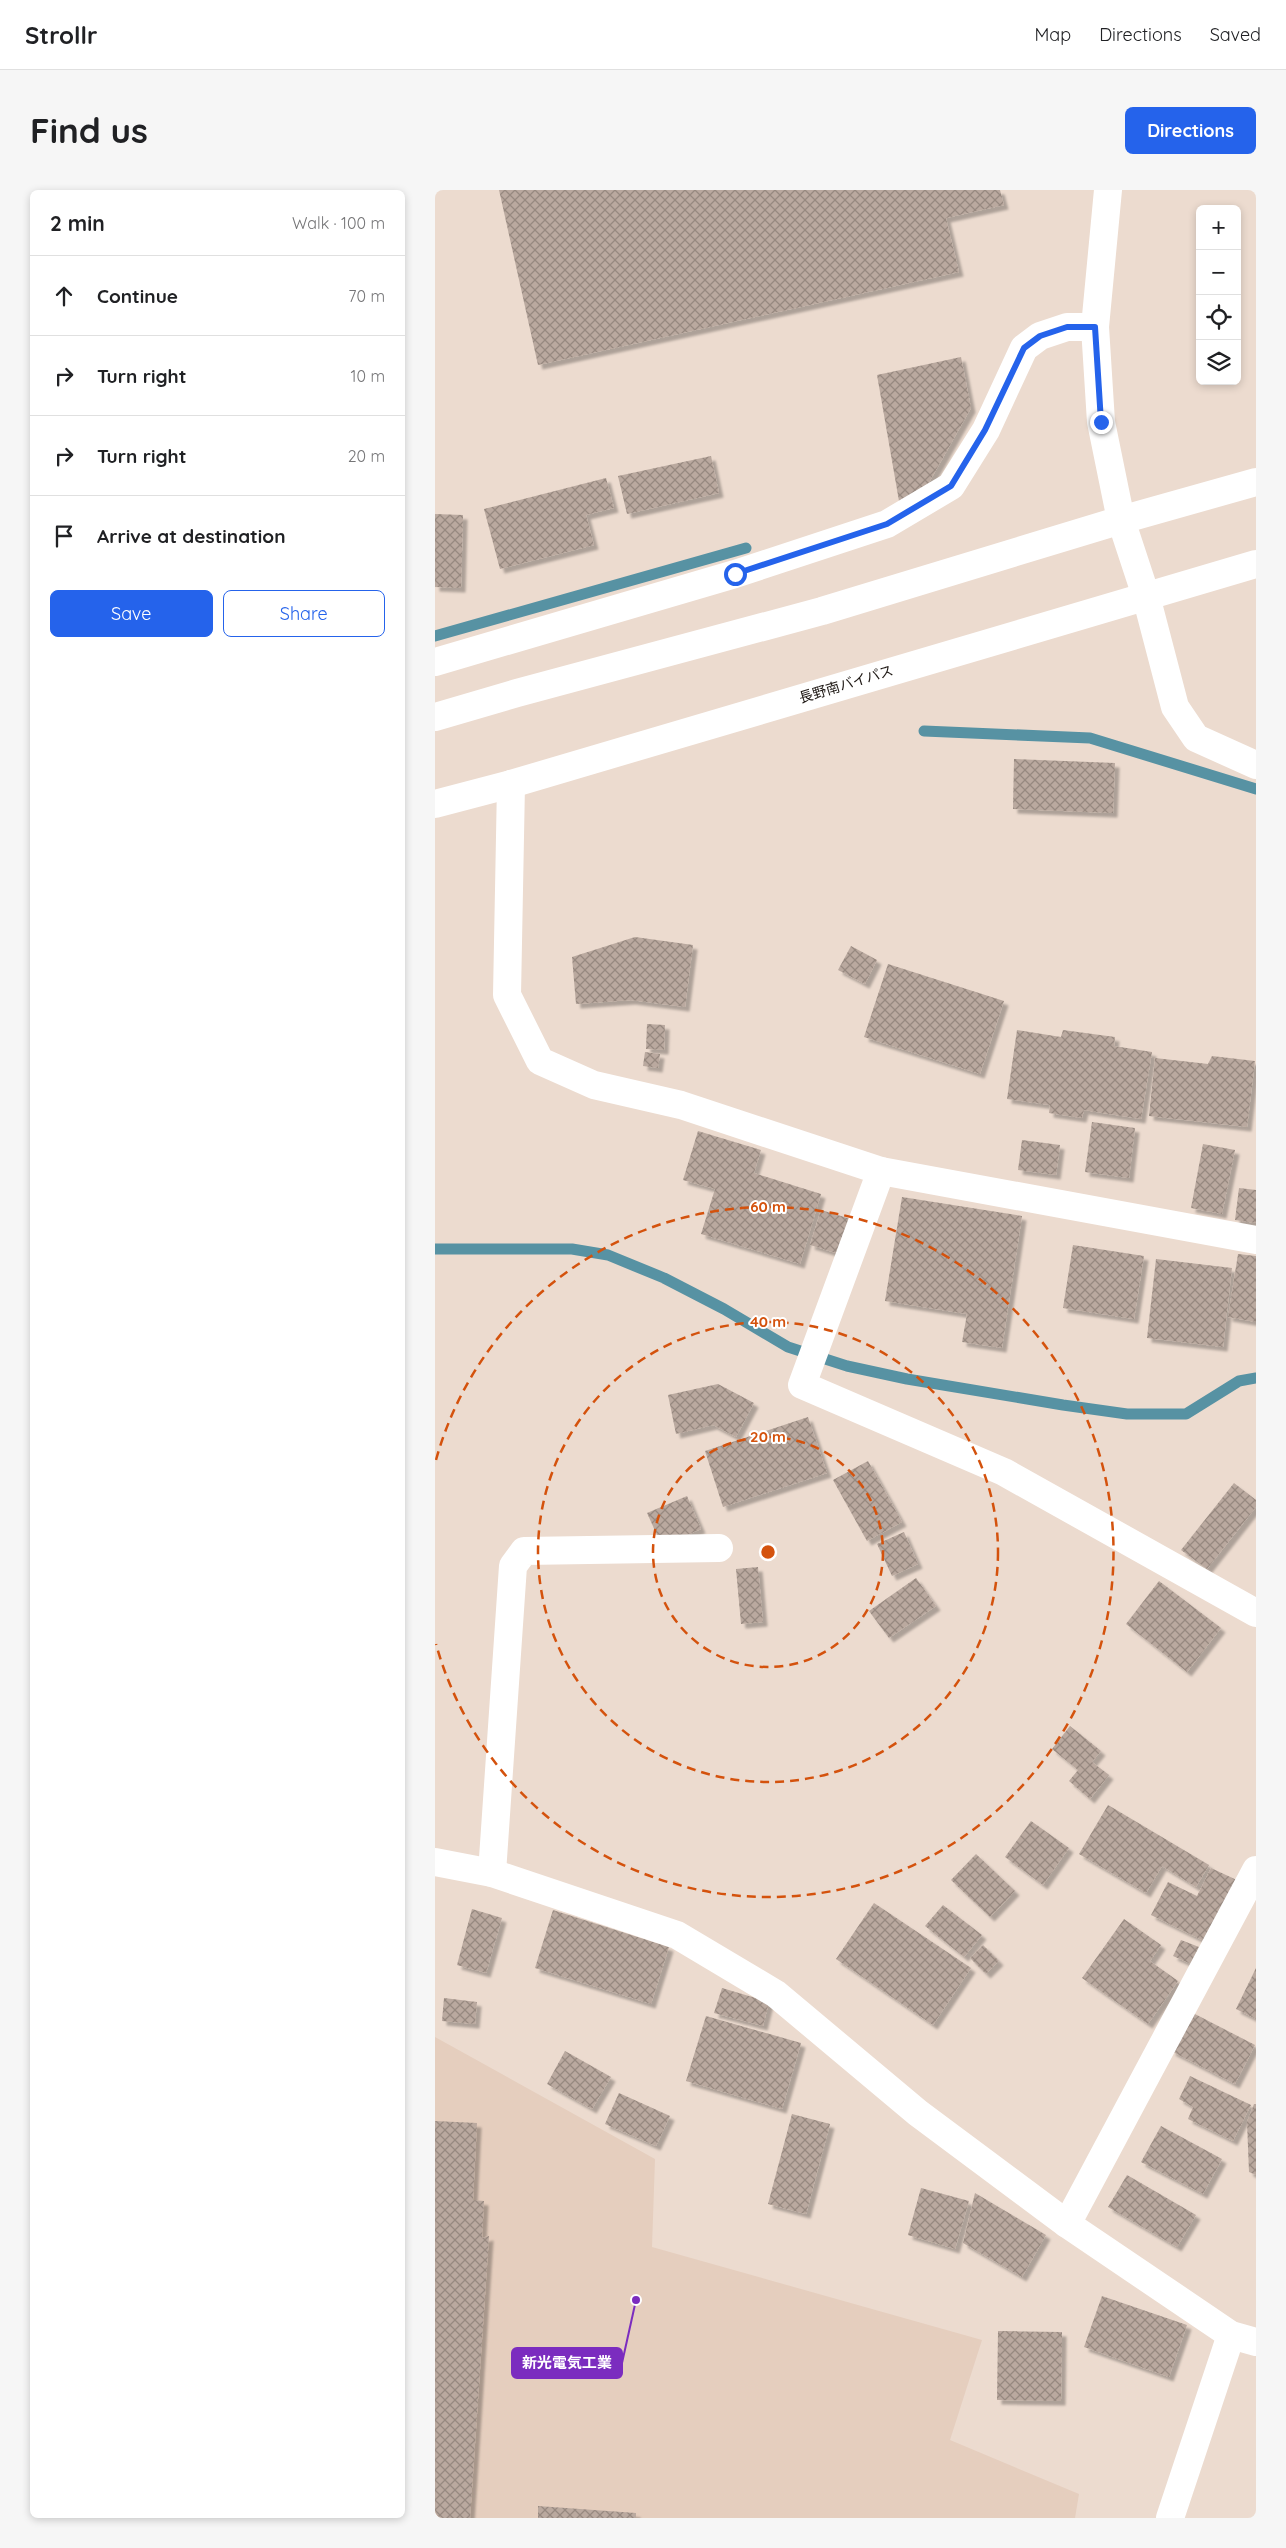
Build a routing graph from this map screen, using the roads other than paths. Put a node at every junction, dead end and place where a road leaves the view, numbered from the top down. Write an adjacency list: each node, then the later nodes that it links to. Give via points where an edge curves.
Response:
1 (1107, 190): 2 (main road)
2 (1095, 327): 4 (main road, via 1101,422); 7 (main road, via 1067,327 1040,336 1024,348 985,430 951,486 887,524 735,574)
3 (1256, 482): 4 (main road)
4 (1121, 520): 6 (main road); 8 (main road, via 822,611)
5 (1256, 564): 6 (main road, 長野南バイパス)
6 (1146, 596): 9 (main road, via 1175,706 1195,738); 10 (main road, 長野南バイパス)
7 (435, 662)
8 (435, 717)
9 (1255, 761)
10 (511, 784): 11 (main road, 長野南バイパス); 12 (main road, via 507,995 540,1061 594,1085 681,1106)
11 (435, 804)
12 (881, 1171): 13 (main road); 15 (main road, via 802,1385 1004,1472)
13 (1256, 1240)
14 (719, 1548): 18 (main road, via 525,1551 513,1566)
15 (1256, 1614)
16 (435, 1862): 18 (main road)
17 (1256, 1870): 19 (main road)
18 (491, 1873): 19 (main road, via 677,1935 776,1994 918,2113)
19 (1067, 2224): 20 (main road)
20 (1243, 2338): 21 (main road)
21 (1170, 2518)

